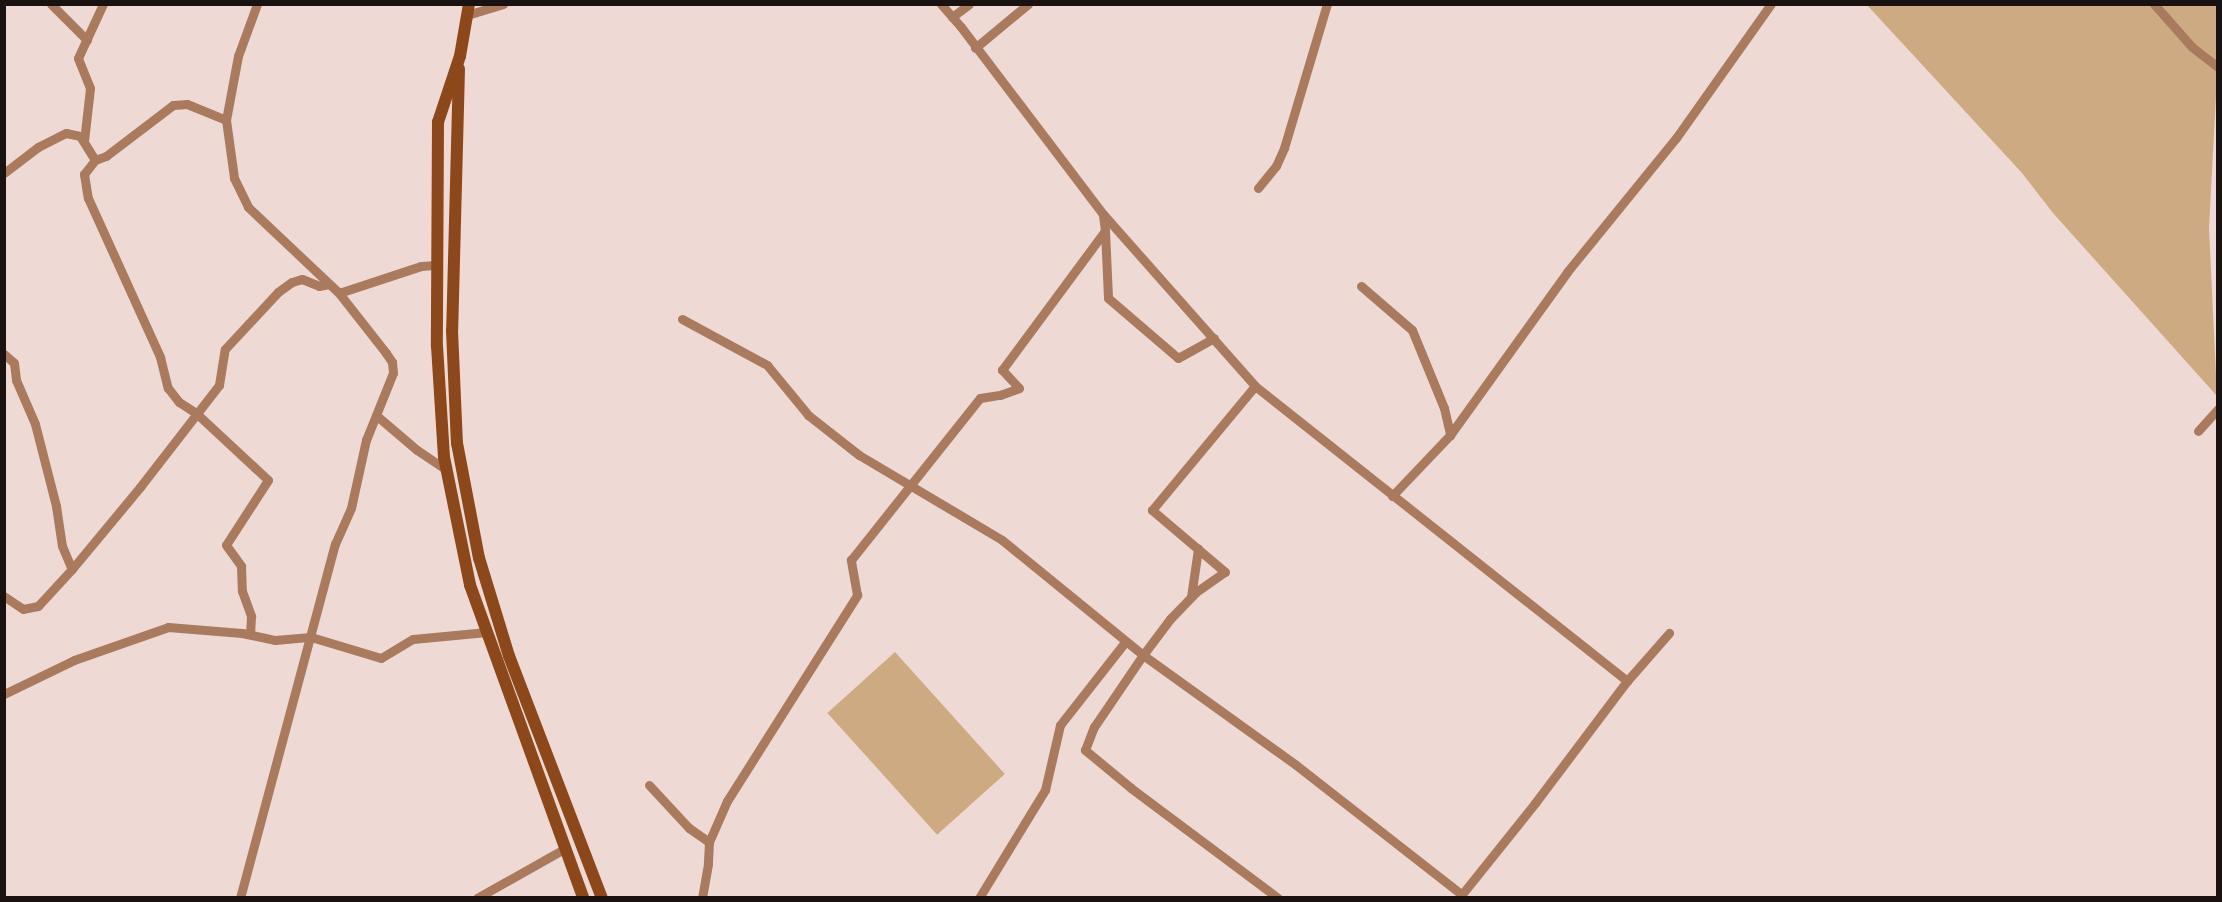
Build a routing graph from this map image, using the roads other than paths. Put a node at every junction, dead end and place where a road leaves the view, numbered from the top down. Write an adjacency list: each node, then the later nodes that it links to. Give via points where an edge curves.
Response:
1 (51, 4): 13 (street)
2 (103, 4): 13 (street)
3 (257, 4): 17 (street, via 238,56)
4 (503, 4): 11 (street)
5 (941, 4): 12 (street)
6 (969, 4): 12 (street)
7 (1028, 4): 14 (street)
8 (1327, 4): 21 (street, via 1284,148 1276,166)
9 (1771, 4): 36 (street, via 1676,138 1567,272)
10 (2154, 4): 16 (street, via 2192,47)
11 (468, 10): 15 (main road)
12 (952, 17): 14 (street)
13 (87, 40): 18 (street, via 78,58 90,88)
14 (975, 48): 22 (street)
15 (460, 56): 24 (main road, via 438,122); 53 (main road, via 452,330 457,443 482,569 509,656)
16 (2217, 67)
17 (226, 120): 19 (street, via 179,103); 25 (street, via 234,178 248,207)
18 (84, 141): 19 (street); 20 (street, via 75,133 61,135)
19 (95, 160): 33 (street, via 84,180 92,208 160,357 168,388 179,402)
20 (4, 173)
21 (1258, 188)
22 (1102, 214): 23 (street); 29 (street)
23 (1105, 231): 29 (street, via 1108,298 1178,358); 38 (street, via 1009,357 1002,370 1019,388 980,398)
24 (437, 265): 27 (street, via 421,266); 37 (main road, via 437,346)
25 (330, 284): 27 (street); 33 (street, via 319,286 298,279 278,292 225,349 219,385)
26 (1361, 286): 36 (street, via 1412,330)
27 (339, 293): 34 (street, via 392,362 393,373)
28 (682, 319): 38 (street, via 766,365 808,415 859,455)
29 (1214, 338): 31 (street)
30 (4, 354): 41 (street, via 15,363 16,380 35,424 62,546)
31 (1255, 386): 39 (street); 40 (street, via 1152,510)
32 (2217, 409): 35 (street)
33 (196, 413): 41 (street); 46 (street, via 268,480 226,545 241,566 242,591 251,616)
34 (377, 416): 37 (street); 47 (street, via 366,440 351,508 335,544)
35 (2198, 431)
36 (1450, 435): 39 (street)
37 (447, 470): 44 (main road, via 470,585)
38 (908, 486): 48 (street, via 1002,540); 55 (street, via 851,560 857,595 727,801)
39 (1392, 495): 50 (street)
40 (1198, 549): 43 (street); 43 (street, via 1225,572)
41 (72, 569): 42 (street, via 38,606 23,609)
42 (4, 596)
43 (1191, 597): 49 (street)
44 (487, 632): 47 (street, via 413,639 381,658); 54 (main road)
45 (1669, 633): 50 (street)
46 (250, 634): 47 (street, via 275,640); 51 (street, via 168,627 74,660)
47 (311, 637): 58 (street)
48 (1125, 642): 49 (street); 63 (street, via 1060,725 1045,790)
49 (1143, 655): 57 (street, via 1296,765); 64 (street, via 1094,727 1086,750)
50 (1627, 681): 57 (street)
51 (4, 694)
52 (648, 785): 55 (street, via 689,828)
53 (576, 829): 54 (main road); 61 (main road)
54 (559, 836): 56 (main road)
55 (709, 842): 62 (street)
56 (564, 849): 59 (street); 60 (main road)
57 (1460, 896)
58 (240, 897)
59 (477, 897)
60 (583, 897)
61 (602, 897)
62 (702, 897)
63 (979, 897)
64 (1278, 897)

